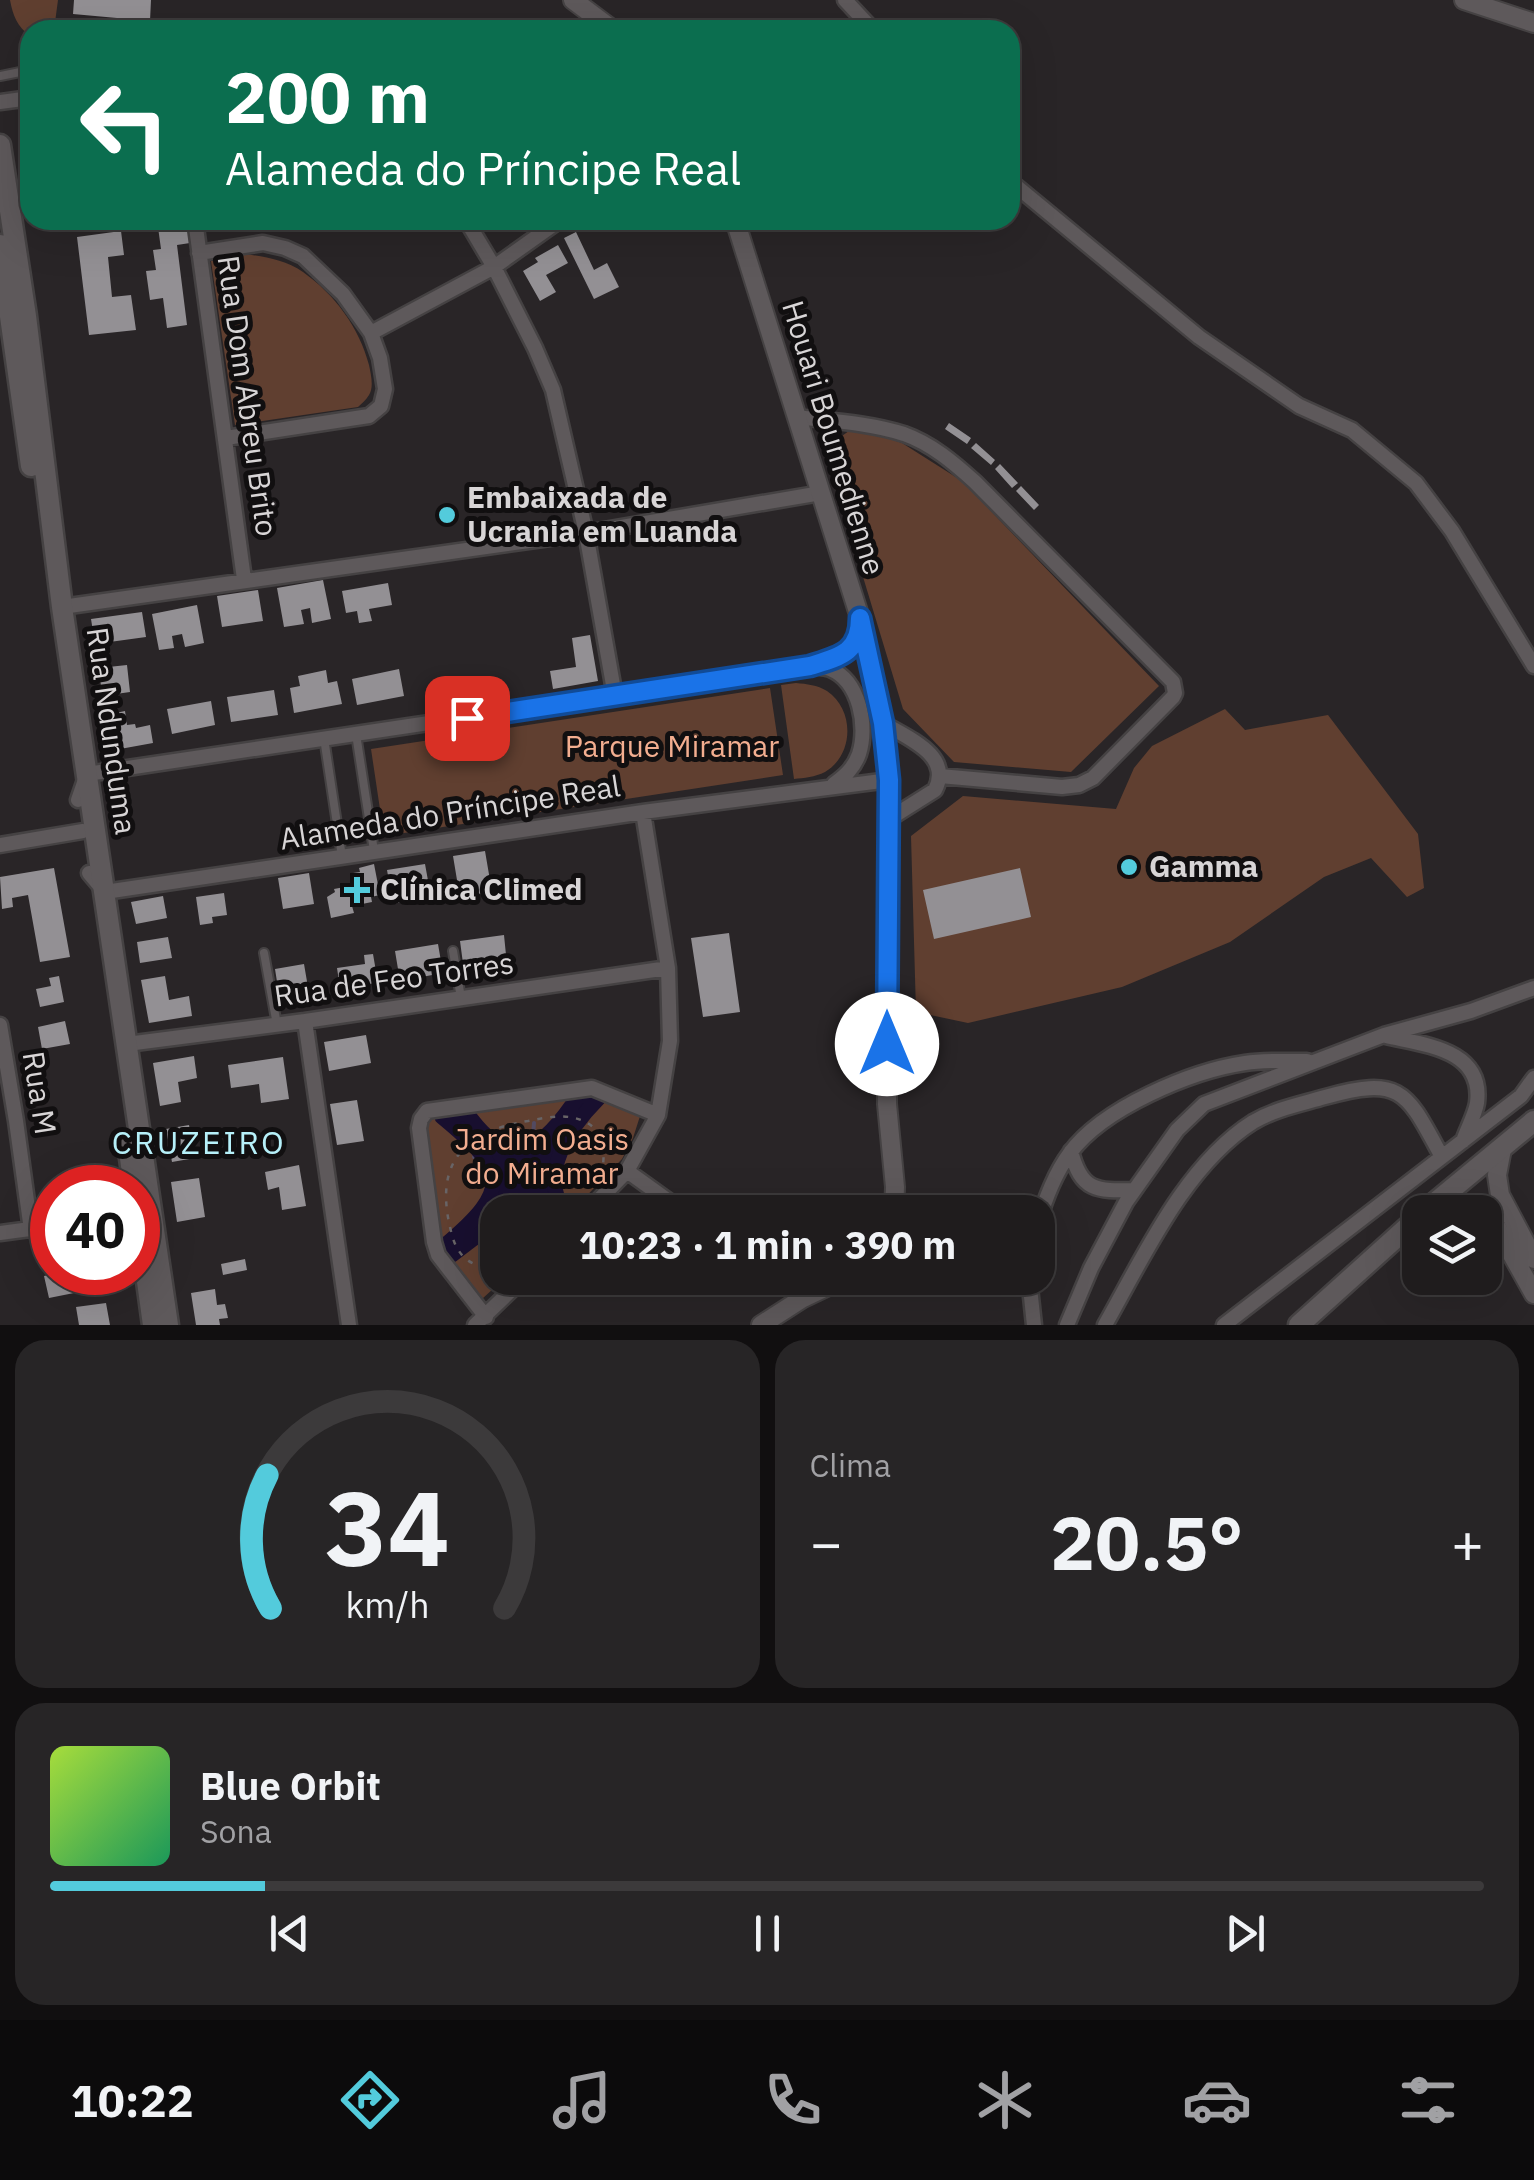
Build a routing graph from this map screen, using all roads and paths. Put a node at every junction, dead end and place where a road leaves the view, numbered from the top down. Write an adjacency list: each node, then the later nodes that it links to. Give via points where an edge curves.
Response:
1 (573, 0): 4 (street)
2 (845, 0): 5 (street)
3 (1464, 0): 6 (street)
4 (600, 20)
5 (864, 20)
6 (1534, 22)
7 (0, 145): 22 (main road, Rua Ndunduma)
8 (1020, 189): 25 (street, via 1199,337 1299,406 1352,430 1416,483)
9 (197, 230): 14 (street, Rua Dom Abreu Brito)
10 (472, 230): 15 (street)
11 (546, 230): 15 (street)
12 (739, 230): 17 (street, Houari Boumedienne)
13 (0, 246): 34 (main road, Rua Ndunduma)
14 (200, 253): 16 (street, via 264,243 303,256); 18 (street, Rua Dom Abreu Brito)
15 (494, 267): 16 (street); 20 (street, via 553,390)
16 (371, 333): 18 (street, via 385,389 381,406 369,416)
17 (796, 417): 19 (street, Houari Boumedienne); 31 (street, via 904,434 950,460 1176,688 1153,718 1078,785)
18 (226, 438): 21 (street, Rua Dom Abreu Brito)
19 (820, 493): 20 (street); 23 (street, Houari Boumedienne)
20 (586, 532): 21 (street); 26 (street)
21 (244, 580): 22 (street)
22 (62, 606): 30 (main road, Rua Ndunduma)
23 (860, 618): 24 (street, via 855,643 841,657); 27 (street, Houari Boumedienne)
24 (810, 666): 26 (street); 33 (street, via 831,669 847,682 861,715 858,756)
25 (1534, 666)
26 (615, 696): 28 (street)
27 (883, 723): 31 (street, via 928,751); 32 (street, Houari Boumedienne)
28 (356, 734): 29 (street); 39 (lane)
29 (324, 738): 30 (street); 40 (lane)
30 (87, 774): 34 (street); 42 (main road, Rua Ndunduma)
31 (940, 776): 36 (street, via 928,796)
32 (889, 780): 33 (street, Alameda do Príncipe Real); 36 (street, Houari Boumedienne)
33 (829, 788): 35 (street, Alameda do Príncipe Real)
34 (78, 800): 37 (main road, Rua Ndunduma)
35 (643, 812): 39 (street, Alameda do Príncipe Real); 45 (street)
36 (889, 819): 67 (street, Houari Boumedienne, via 887,1104)
37 (83, 830): 38 (street); 41 (main road, Rua Ndunduma)
38 (0, 844)
39 (374, 851): 40 (street, Alameda do Príncipe Real)
40 (342, 857): 42 (street, Alameda do Príncipe Real)
41 (89, 873): 42 (street); 61 (main road, Rua Ndunduma)
42 (105, 892): 52 (main road, Rua Ndunduma)
43 (453, 952): 47 (lane)
44 (264, 953): 50 (lane)
45 (668, 968): 47 (street, Rua de Feo Torres); 55 (street, via 670,1041)
46 (1534, 988): 51 (street)
47 (461, 998): 48 (street, Rua de Feo Torres)
48 (305, 1021): 50 (street, Rua de Feo Torres); 87 (street)
49 (0, 1025): 70 (street, Rua M)
50 (276, 1025): 52 (street, Rua de Feo Torres)
51 (1384, 1035): 53 (street); 57 (street, via 1466,1062 1477,1102)
52 (127, 1044): 86 (main road, Rua Ndunduma)
53 (1322, 1060): 59 (street, via 1248,1062 1176,1082 1105,1120); 64 (street, via 1204,1104)
54 (1534, 1078): 57 (street)
55 (658, 1115): 62 (street); 84 (street, via 592,1088 428,1112 419,1128 434,1242)
56 (1534, 1121): 58 (main road)
57 (1462, 1142): 60 (street)
58 (1502, 1149): 69 (main road); 75 (street, via 1497,1184)
59 (1071, 1151): 64 (street, via 1085,1183); 68 (street)
60 (1442, 1157): 91 (street, via 1414,1105 1398,1092 1349,1090 1274,1111 1228,1142 1191,1181); 92 (street)
61 (131, 1165)
62 (627, 1172): 65 (street); 66 (street)
63 (595, 1182): 76 (path, via 603,1150 599,1135 581,1120 514,1123 469,1142 456,1156 446,1186 452,1234 466,1260)
64 (1134, 1190): 90 (street)
65 (597, 1195)
66 (660, 1195)
67 (895, 1195)
68 (1047, 1195)
69 (1446, 1195)
70 (30, 1223)
71 (30, 1230): 73 (street)
72 (1402, 1232): 93 (main road)
73 (0, 1233)
74 (1502, 1235): 77 (street)
75 (1534, 1259)
76 (480, 1267)
77 (1534, 1294)
78 (150, 1295): 85 (main road)
79 (507, 1295): 84 (street)
80 (799, 1295): 83 (street)
81 (809, 1295): 83 (street)
82 (1031, 1295): 89 (street)
83 (803, 1298): 88 (street)
84 (481, 1321)
85 (154, 1325)
86 (168, 1325)
87 (349, 1325)
88 (762, 1325)
89 (1034, 1325)
90 (1067, 1325)
91 (1104, 1325)
92 (1224, 1325)
93 (1299, 1325)

